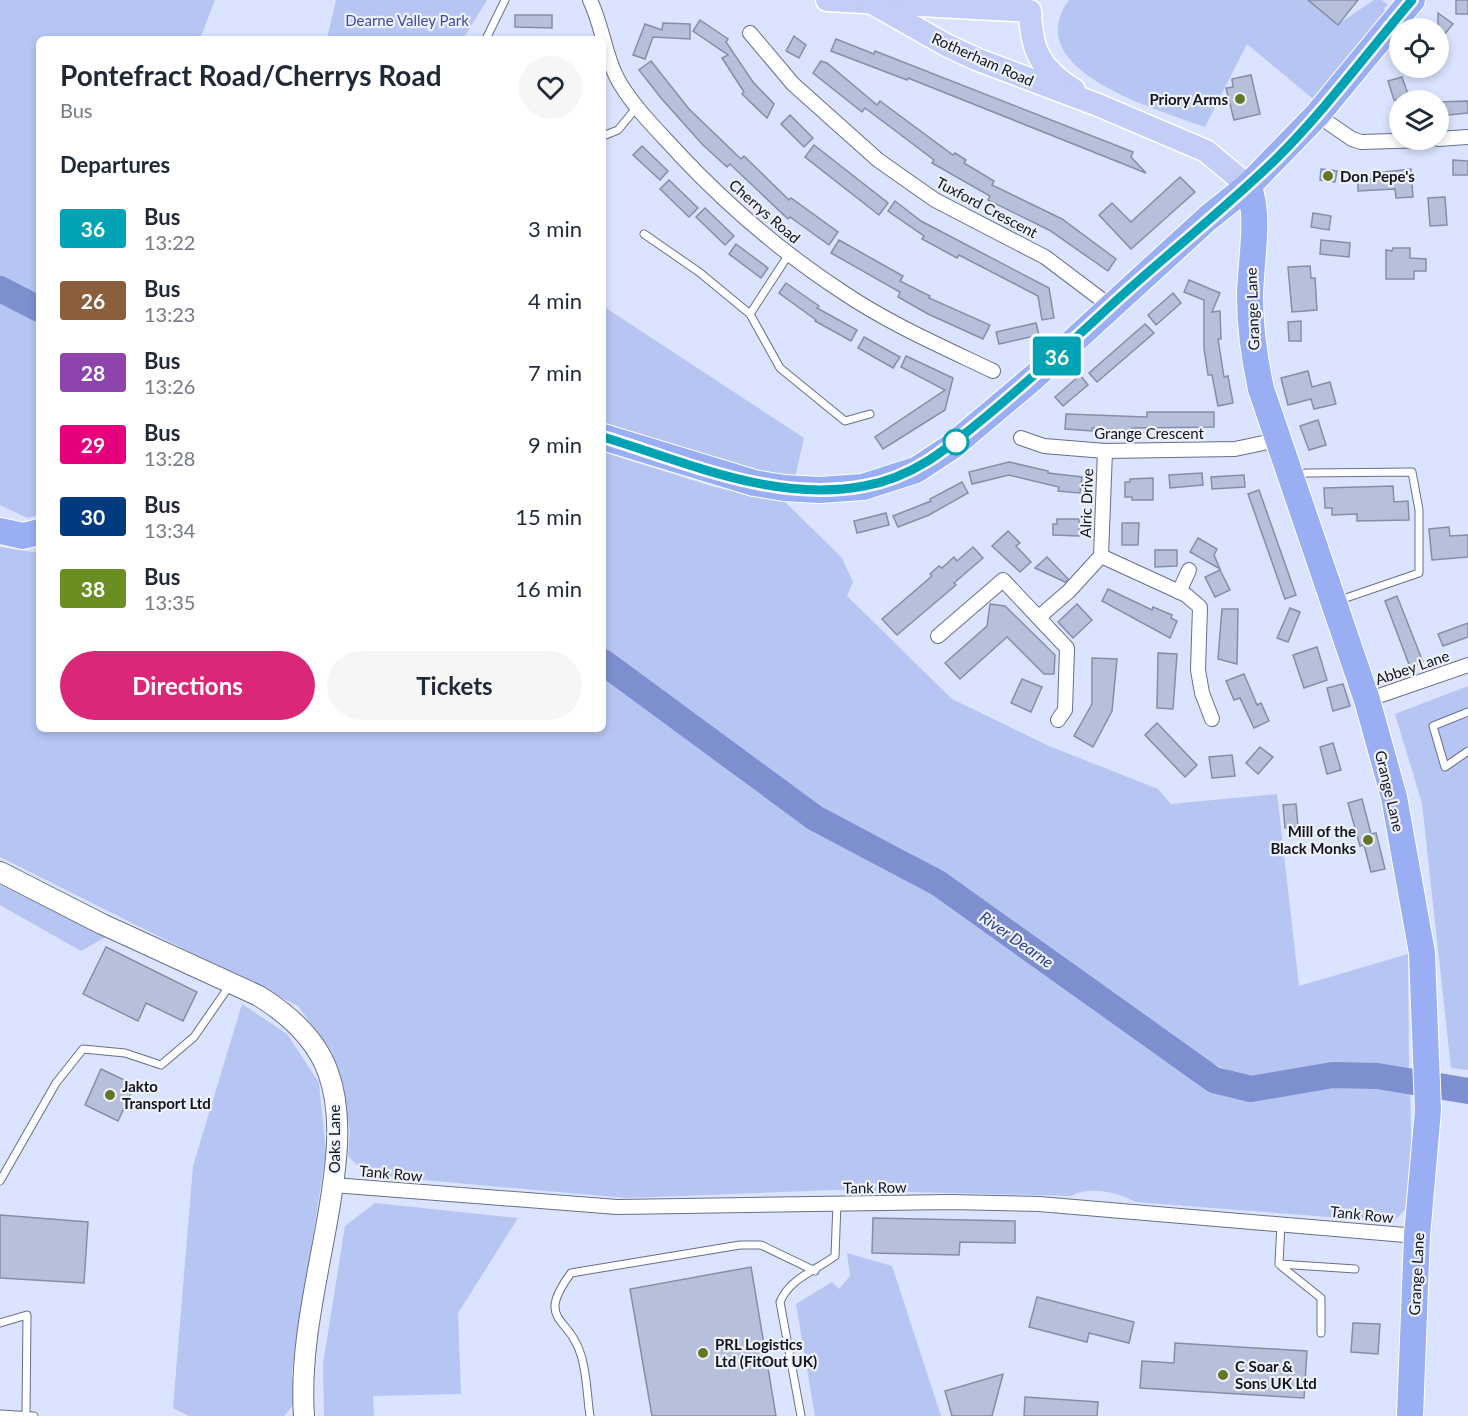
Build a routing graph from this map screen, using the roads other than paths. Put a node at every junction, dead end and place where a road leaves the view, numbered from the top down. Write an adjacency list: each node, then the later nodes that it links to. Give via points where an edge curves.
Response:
1 (505, 0): 8 (lane)
2 (590, 0): 9 (street, Cherrys Road)
3 (827, 0): 5 (main road, Rotherham Road)
4 (1412, 0): 13 (highway)
5 (872, 3): 6 (main road, Rotherham Road); 11 (main road, Rotherham Road, via 976,59)
6 (1034, 6): 11 (main road, Rotherham Road, via 1034,47 1040,59 1068,86)
7 (750, 33): 21 (street, Tuxford Crescent, via 793,84 878,160 935,200 1045,257)
8 (487, 36)
9 (603, 36)
10 (606, 48): 12 (street, Cherrys Road, via 611,66)
11 (1098, 105): 18 (main road, Rotherham Road, via 1206,151)
12 (638, 107): 14 (lane, via 618,130); 20 (street, Cherrys Road, via 694,169)
13 (1317, 115): 17 (street, via 1352,140); 18 (highway)
14 (606, 135)
15 (1468, 137): 16 (street)
16 (1449, 138)
17 (1389, 141)
18 (1248, 186): 21 (highway); 27 (highway, Grange Lane, via 1254,212 1251,343)
19 (644, 234): 22 (lane)
20 (789, 254): 22 (lane); 23 (street, Cherrys Road, via 863,305)
21 (1110, 306): 25 (highway, via 951,447 916,470 873,484 803,490 764,485)
22 (750, 314): 24 (lane, via 780,368 845,421)
23 (993, 371)
24 (870, 414)
25 (606, 437)
26 (1021, 438): 28 (street, Grange Crescent, via 1044,446)
27 (1277, 440): 28 (street, Grange Crescent, via 1234,449); 29 (highway, Grange Lane)
28 (1105, 451): 32 (street, Alric Drive)
29 (1289, 477): 37 (highway, Grange Lane); 37 (lane, via 1307,473 1412,472 1419,510 1419,573)
30 (0, 531): 31 (highway, via 22,536)
31 (36, 533)
32 (1101, 556): 36 (street); 38 (street)
33 (992, 569): 35 (street)
34 (1189, 570): 36 (street)
35 (1003, 580): 38 (street); 39 (street)
36 (1179, 592): 43 (street, via 1200,607 1198,670)
37 (1334, 602): 41 (highway, Grange Lane)
38 (1039, 617): 44 (street, via 1067,648 1065,710)
39 (938, 636)
40 (1468, 665): 41 (street, Abbey Lane)
41 (1367, 700): 52 (highway, Grange Lane, via 1394,797 1422,952 1428,1110)
42 (1468, 712): 45 (lane, via 1433,726 1444,767)
43 (1212, 719)
44 (1058, 720)
45 (1468, 751)
46 (0, 872): 47 (street, Oaks Lane)
47 (231, 983): 48 (lane, via 194,1037 161,1065 125,1053 83,1049 56,1083); 49 (street, Oaks Lane, via 281,1010 307,1037 328,1072 337,1114)
48 (0, 1181)
49 (333, 1185): 50 (street, Tank Row, via 617,1207); 60 (street, Oaks Lane, via 308,1340)
50 (837, 1203): 51 (street, Tank Row, via 1039,1204); 55 (lane, via 836,1256)
51 (1281, 1223): 52 (street, Tank Row); 53 (lane)
52 (1417, 1236): 63 (highway, Grange Lane)
53 (1279, 1264): 54 (lane); 57 (lane, via 1321,1298)
54 (1354, 1269)
55 (815, 1271): 61 (lane, via 760,1245 740,1245 571,1273 556,1293 556,1316 581,1354); 62 (lane, via 796,1279 780,1302)
56 (0, 1323): 59 (lane, via 27,1315)
57 (1321, 1333)
58 (0, 1414): 59 (lane)
59 (30, 1415)
60 (304, 1416)
61 (590, 1416)
62 (801, 1416)
63 (1410, 1416)

